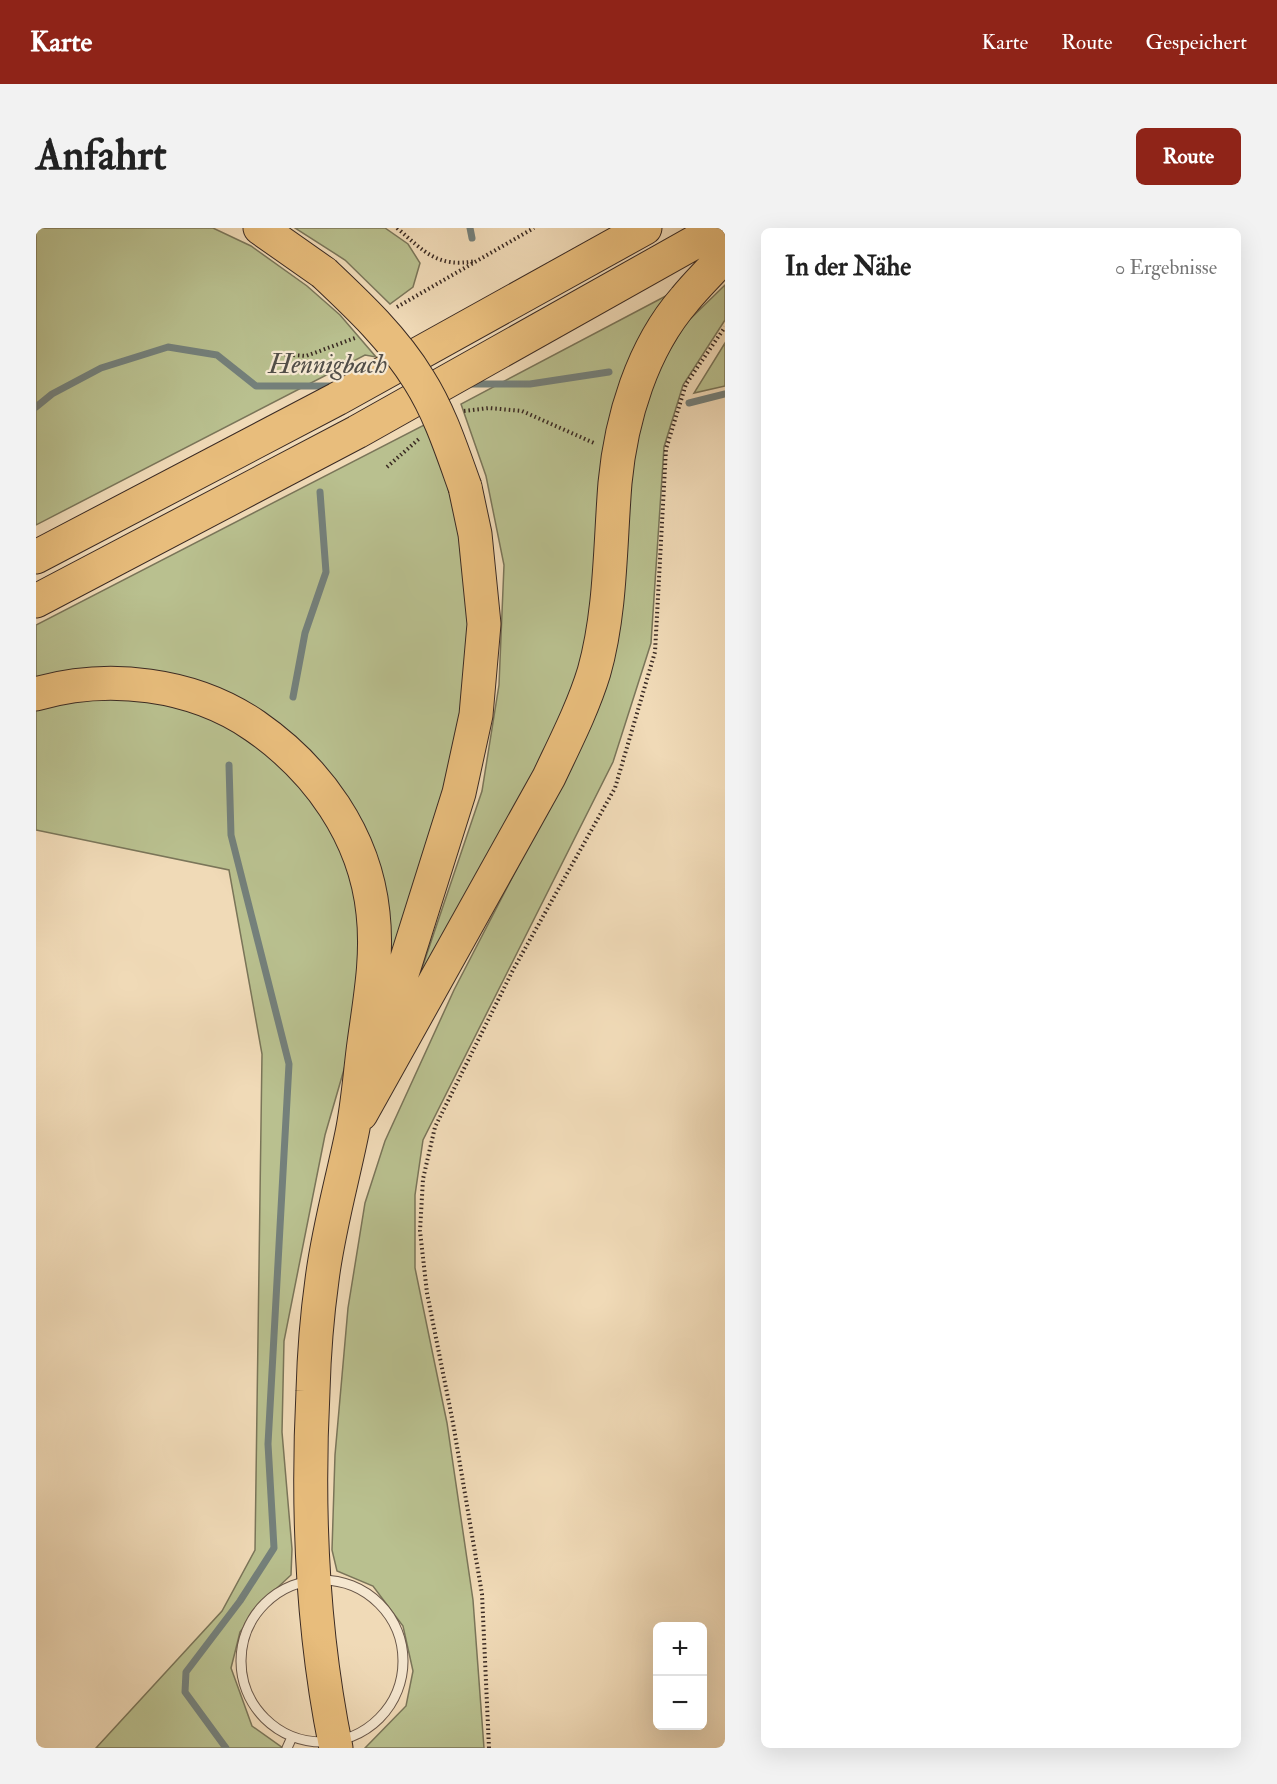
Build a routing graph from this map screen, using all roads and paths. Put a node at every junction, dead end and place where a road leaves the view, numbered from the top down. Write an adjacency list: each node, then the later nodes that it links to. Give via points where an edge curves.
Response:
1 (260, 228): 17 (highway, bridge, via 324,273 377,323 420,380 445,432 465,487 476,534 484,624 476,715 459,793)
2 (397, 228): 3 (path, via 430,256 446,264 461,264 480,260)
3 (534, 228)
4 (645, 228): 12 (highway, via 337,399)
5 (720, 228): 15 (highway, via 357,432)
6 (725, 255): 10 (highway, via 660,333 631,402)
7 (725, 327): 22 (path, via 686,384 666,449 655,652 615,788 513,970 435,1127 423,1179 420,1231 427,1293 482,1594)
8 (457, 412): 10 (path, via 489,408 522,411)
9 (426, 432): 11 (path)
10 (619, 454): 17 (highway, via 603,621 594,672 574,723 484,897)
11 (387, 467)
12 (95, 527): 13 (highway); 14 (highway)
13 (36, 532)
14 (36, 556)
15 (36, 601)
16 (36, 694): 17 (highway, via 101,684 155,685 194,695 243,718 283,746 314,778 341,816 361,863 373,909 376,952)
17 (353, 1128): 18 (highway, via 322,1280 313,1390)
18 (314, 1580): 19 (lane, via 295,1583 273,1595 255,1613 244,1635 240,1659 243,1684 254,1706 270,1725); 20 (highway, via 322,1667); 20 (lane, via 349,1584 375,1598 394,1621 403,1650 402,1679 390,1706 369,1728)
19 (292, 1737): 20 (lane); 21 (lane)
20 (336, 1745)
21 (287, 1748)
22 (489, 1748)

